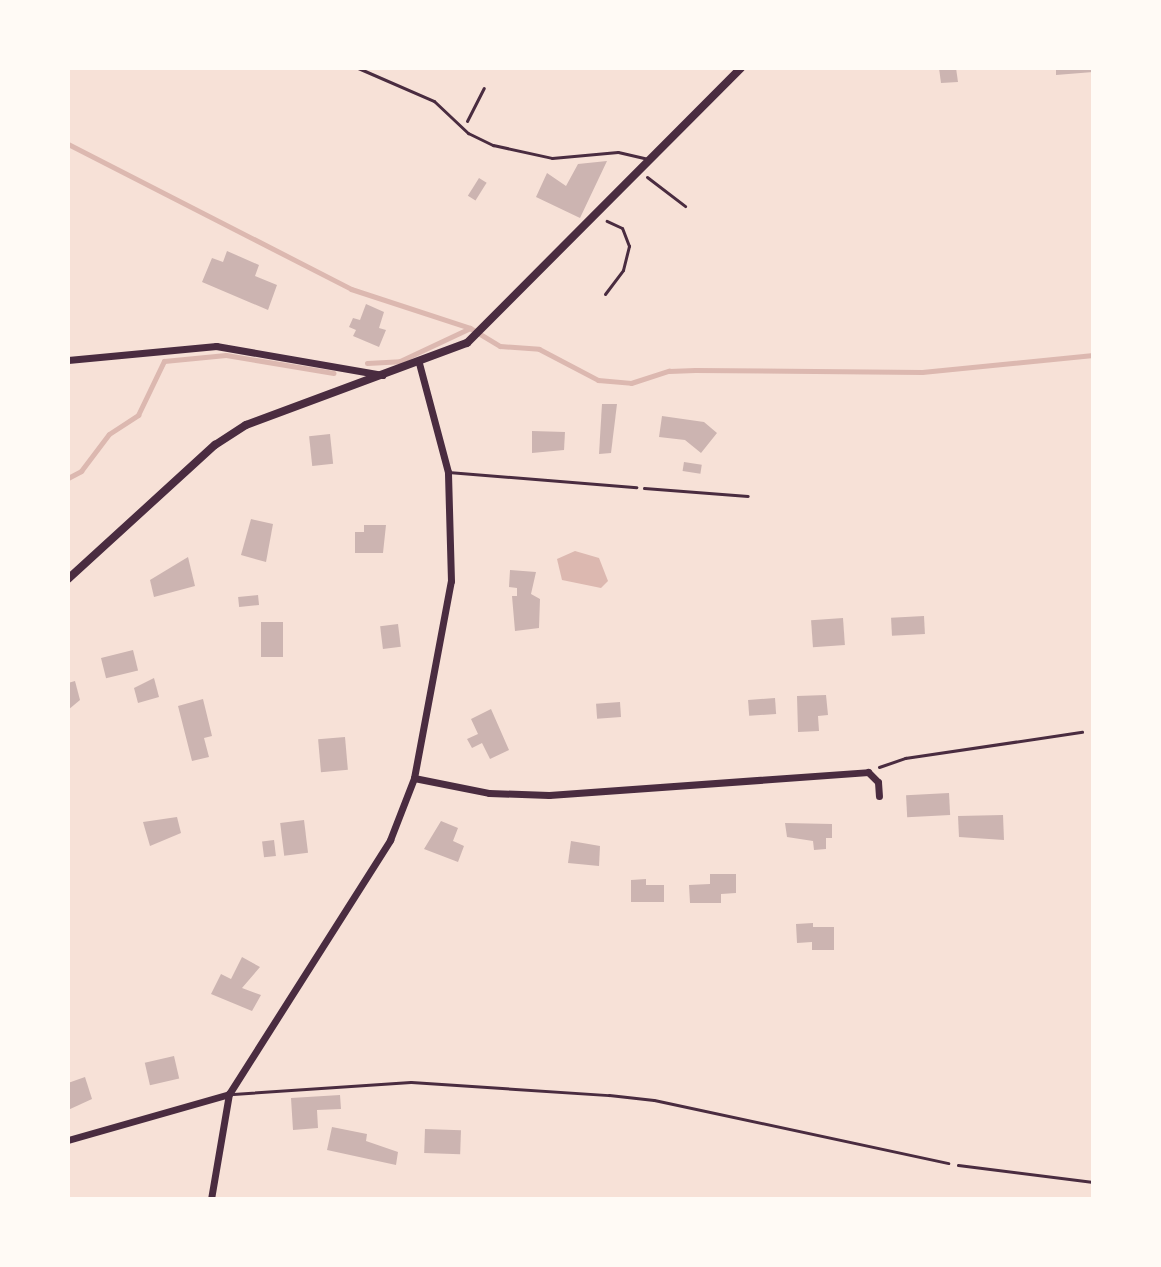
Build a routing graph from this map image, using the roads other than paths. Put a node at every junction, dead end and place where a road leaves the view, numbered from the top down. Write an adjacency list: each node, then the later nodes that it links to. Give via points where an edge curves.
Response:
1 (358, 68): 3 (lane, via 434,101 493,145 552,158 635,153)
2 (741, 68): 3 (street)
3 (651, 160): 5 (street, via 490,323 467,343)
4 (68, 360): 6 (street, via 216,346)
5 (419, 363): 6 (street); 7 (street)
6 (384, 376): 9 (street, via 246,425 215,445)
7 (448, 472): 8 (lane); 10 (street, via 451,581)
8 (636, 487)
9 (68, 579)
10 (414, 778): 11 (street, via 489,793 549,795 868,772 878,782); 12 (street, via 379,861)
11 (879, 796)
12 (229, 1094): 13 (street); 14 (lane, via 411,1082 609,1095); 15 (street)
13 (68, 1140)
14 (948, 1163)
15 (211, 1199)

